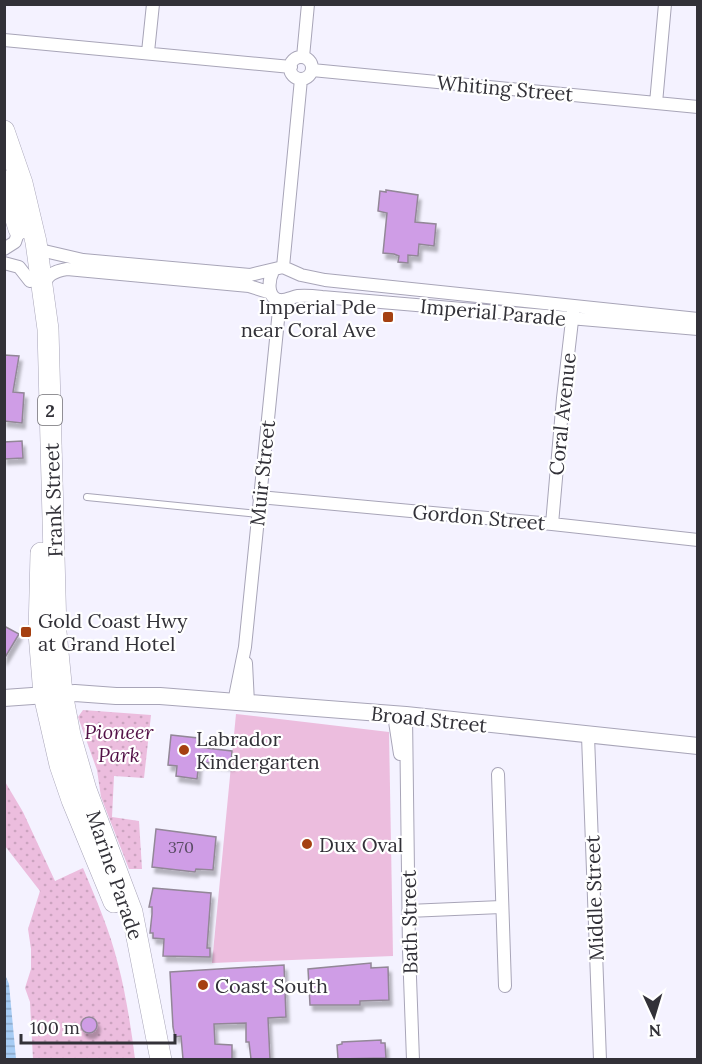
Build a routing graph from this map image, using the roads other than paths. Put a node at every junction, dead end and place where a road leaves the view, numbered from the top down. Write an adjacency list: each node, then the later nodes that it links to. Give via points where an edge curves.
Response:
1 (153, 4): 5 (street)
2 (308, 4): 6 (street)
3 (665, 4): 10 (street)
4 (4, 40): 5 (street)
5 (148, 52): 7 (street)
6 (303, 57): 7 (street); 8 (street, via 311,63)
7 (291, 67): 9 (street, via 292,74)
8 (312, 70): 9 (street); 10 (street, Whiting Street)
9 (301, 79): 17 (street)
10 (656, 103): 11 (street, Whiting Street)
11 (698, 107)
12 (4, 131): 14 (highway, Frank Street / 2, via 22,183)
13 (4, 181): 14 (highway, Frank Street / 2)
14 (27, 236): 15 (street); 18 (street, Imperial Parade, via 40,250); 19 (highway, Frank Street / 2)
15 (4, 249)
16 (4, 263): 19 (street, via 19,267)
17 (283, 270): 18 (street, Imperial Parade, via 250,275); 20 (street, Imperial Parade, via 325,280); 21 (street, via 293,286); 21 (street, via 270,277)
18 (173, 273): 19 (street, Imperial Parade, via 67,269 55,272); 21 (street, Imperial Parade, via 249,286)
19 (37, 288): 33 (highway, Frank Street / 2, via 49,363 56,632)
20 (486, 296): 22 (street, Imperial Parade); 23 (street)
21 (280, 297): 23 (street, Imperial Parade, via 322,297); 28 (street, Muir Street)
22 (574, 305): 24 (street, Coral Avenue); 25 (street, Imperial Parade)
23 (484, 312): 24 (street, Imperial Parade)
24 (572, 319): 26 (street, Imperial Parade); 30 (street, Coral Avenue)
25 (698, 319)
26 (698, 329)
27 (87, 497): 29 (lane)
28 (259, 497): 29 (street, Muir Street); 30 (street, Gordon Street)
29 (258, 514): 35 (street, Muir Street)
30 (552, 524): 31 (street, Gordon Street)
31 (698, 540)
32 (4, 689): 33 (street)
33 (53, 694): 34 (street); 35 (street, Broad Street, via 86,684); 43 (highway, Marine Parade / 2, via 60,765 120,918); 44 (highway, Marine Parade / 2, via 132,912)
34 (4, 698)
35 (241, 703): 36 (street, Broad Street)
36 (400, 715): 37 (street, Broad Street); 41 (street, Bath Street, via 406,785)
37 (588, 736): 38 (street, Broad Street); 46 (street, Middle Street)
38 (698, 746)
39 (498, 774): 40 (street)
40 (501, 907): 41 (street); 42 (street)
41 (408, 911): 45 (street, Bath Street)
42 (505, 986)
43 (146, 1059)
44 (161, 1059)
45 (413, 1059)
46 (600, 1059)

